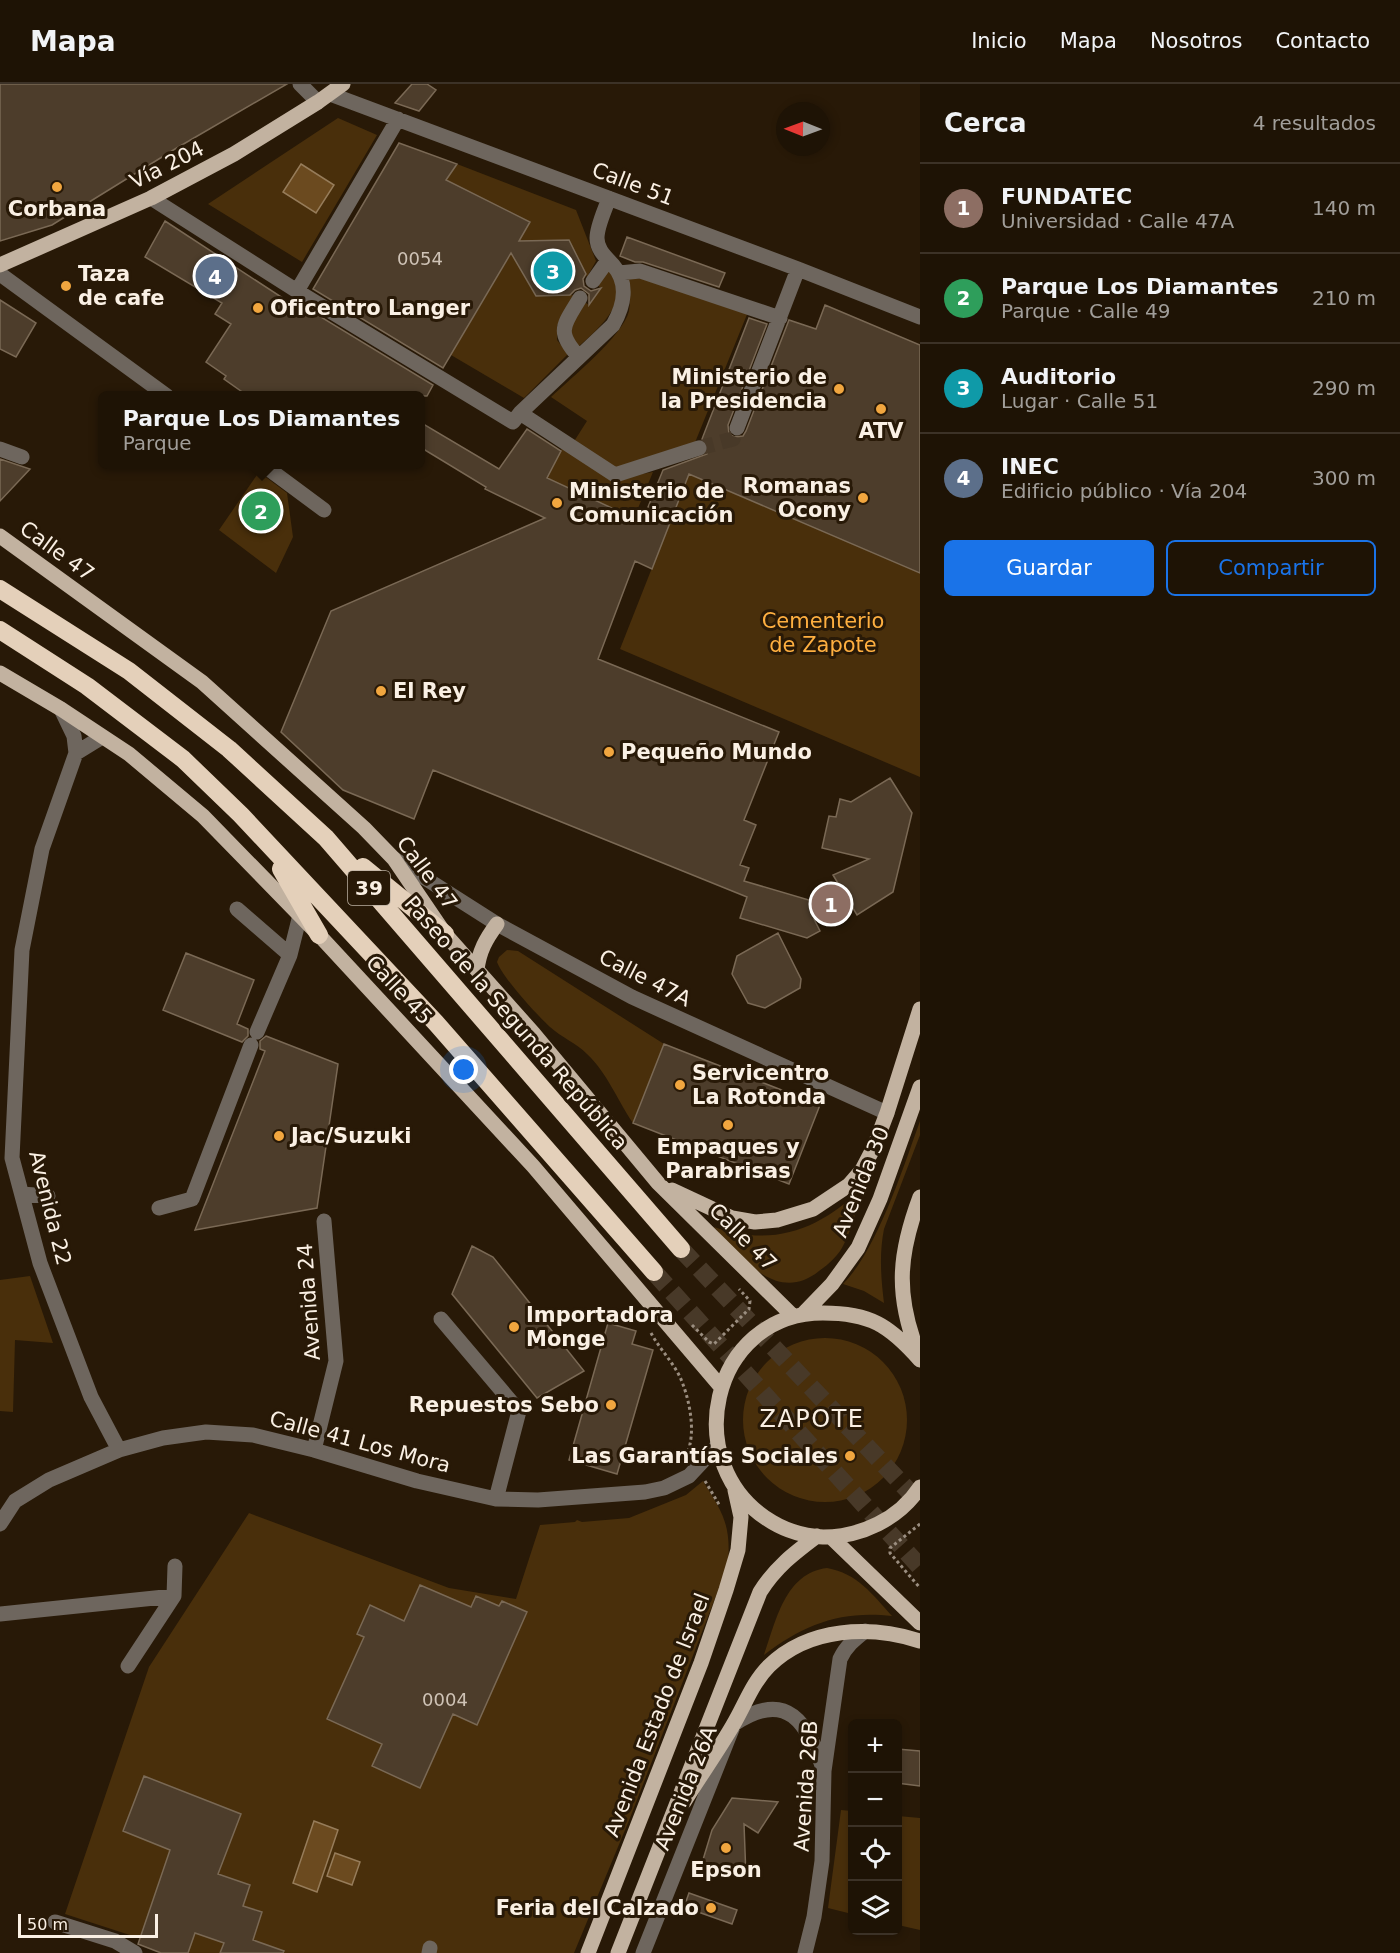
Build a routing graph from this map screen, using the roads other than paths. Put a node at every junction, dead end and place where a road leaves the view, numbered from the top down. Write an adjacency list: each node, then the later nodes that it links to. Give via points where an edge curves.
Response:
1 (300, 84): 3 (street)
2 (343, 84): 3 (main road, Vía 204)
3 (324, 98): 4 (street, Calle 51); 5 (main road, Vía 204, via 234,154)
4 (398, 119): 6 (street, Calle 51); 13 (street)
5 (151, 198): 8 (main road, Vía 204); 13 (street)
6 (609, 198): 7 (street, via 597,237); 9 (street, Calle 51)
7 (608, 260): 10 (street); 12 (street)
8 (0, 266)
9 (798, 269): 15 (street, Calle 51); 16 (street)
10 (619, 273): 16 (street, via 640,271); 17 (street, via 624,298 619,315)
11 (0, 274): 18 (street)
12 (593, 281)
13 (297, 291): 19 (street, via 513,422)
14 (580, 298): 17 (street, via 564,332 567,344)
15 (920, 317)
16 (780, 318): 20 (street)
17 (579, 357): 19 (street)
18 (160, 391)
19 (520, 413): 21 (street, via 615,475)
20 (737, 428)
21 (699, 448)
22 (0, 449): 23 (street)
23 (22, 457)
24 (268, 469): 25 (street)
25 (324, 510)
26 (0, 536): 35 (main road, Calle 47, via 202,682)
27 (0, 589): 33 (highway, Paseo de la Segunda República / 39, via 129,671 229,750)
28 (0, 630): 34 (highway, 39, via 87,686 183,759)
29 (0, 673): 30 (main road, Calle 45)
30 (61, 709): 31 (main road, Calle 45); 32 (street, via 74,736)
31 (102, 737): 32 (street); 37 (main road, Calle 45, via 129,754 203,816)
32 (76, 753): 46 (street, Avenida 22, via 42,849 22,951)
33 (326, 838): 39 (highway); 53 (highway, Paseo de la Segunda República / 39)
34 (265, 841): 40 (highway); 54 (highway, 39, via 436,1023)
35 (394, 859): 38 (street, Calle 47A); 39 (main road, Calle 47)
36 (237, 909): 41 (street)
37 (300, 915): 40 (main road, Calle 45); 41 (street)
38 (497, 924): 42 (main road, via 478,955); 45 (street, Calle 47A, via 632,997)
39 (446, 934): 42 (main road, Calle 47)
40 (319, 935): 58 (main road, Calle 45, via 533,1166)
41 (290, 955): 51 (street, via 192,1199)
42 (477, 970): 47 (main road, Calle 47)
43 (920, 1009): 45 (main road)
44 (920, 1087): 55 (main road, Avenida 30, via 858,1248 832,1284)
45 (887, 1113): 47 (main road, via 862,1170 849,1185 797,1215 755,1222 732,1218)
46 (6, 1157): 48 (street, Avenida 22)
47 (658, 1183): 55 (main road, Calle 47)
48 (22, 1194): 49 (street); 60 (street, Avenida 22, via 40,1263 91,1397)
49 (48, 1196)
50 (920, 1197): 57 (main road, via 905,1244 902,1275 910,1332)
51 (159, 1208)
52 (324, 1221): 61 (street, Avenida 24, via 336,1361)
53 (681, 1249)
54 (654, 1272)
55 (798, 1314): 57 (main road, via 849,1313 877,1322 901,1338); 58 (main road, via 774,1324 749,1343)
56 (441, 1319): 64 (street, via 519,1411)
57 (920, 1359)
58 (721, 1387): 59 (main road, via 716,1406)
59 (717, 1446): 62 (main road); 64 (street, Calle 41 Los Mora, via 689,1476 664,1488 538,1500)
60 (118, 1450): 61 (street, Calle 41 Los Mora, via 206,1432 253,1435); 65 (street, Calle 41 Los Mora, via 49,1480 15,1501)
61 (314, 1450): 64 (street, Calle 41 Los Mora, via 417,1481)
62 (734, 1487): 66 (main road, via 761,1515 788,1529); 79 (main road, Avenida Estado de Israel, via 741,1517 738,1550 726,1590)
63 (920, 1487): 66 (main road, via 905,1505 871,1528)
64 (496, 1499)
65 (0, 1524)
66 (824, 1537): 70 (main road); 76 (main road, via 788,1558 760,1592)
67 (175, 1566): 68 (street)
68 (174, 1596): 69 (street); 73 (street)
69 (0, 1614)
70 (920, 1623)
71 (865, 1631): 72 (main road); 74 (main road, via 833,1633 790,1651 770,1665 755,1683); 75 (street, Avenida 26B, via 850,1643 840,1659)
72 (920, 1641)
73 (128, 1666)
74 (734, 1724): 75 (street, Avenida 26A, via 758,1711 791,1713 813,1742); 76 (main road); 81 (street, Avenida 26A)
75 (824, 1771): 82 (street, Avenida 26B, via 822,1861)
76 (664, 1832): 80 (main road)
77 (55, 1922): 78 (street, via 115,1941)
78 (135, 1953)
79 (588, 1953)
80 (618, 1953)
81 (643, 1953)
82 (806, 1953)

